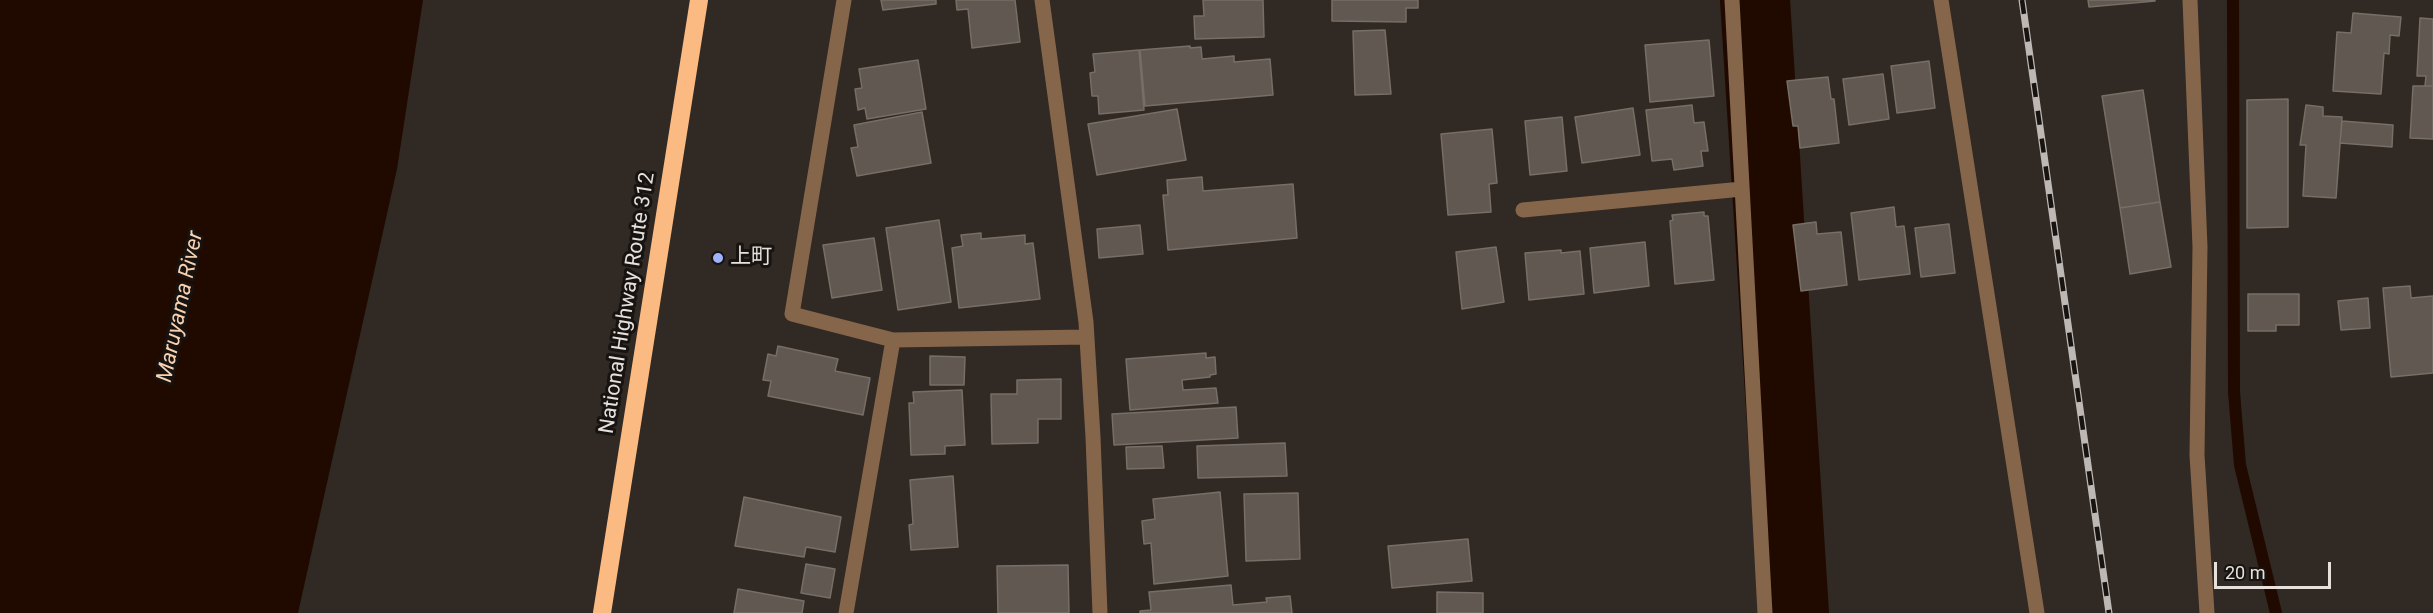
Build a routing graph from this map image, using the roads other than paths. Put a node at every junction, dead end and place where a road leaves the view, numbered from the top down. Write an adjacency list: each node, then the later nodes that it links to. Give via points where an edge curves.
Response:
1 (699, 0): 11 (highway, National Highway Route 312)
2 (844, 0): 10 (street, via 792,314)
3 (1042, 0): 9 (street)
4 (1732, 0): 7 (street)
5 (1941, 0): 15 (street)
6 (2190, 0): 16 (street, via 2200,247 2197,455)
7 (1742, 189): 8 (street); 14 (street)
8 (1523, 210)
9 (1086, 337): 10 (street); 13 (street)
10 (893, 340): 12 (street)
11 (602, 613)
12 (846, 613)
13 (1100, 613)
14 (1765, 613)
15 (2037, 613)
16 (2207, 613)

